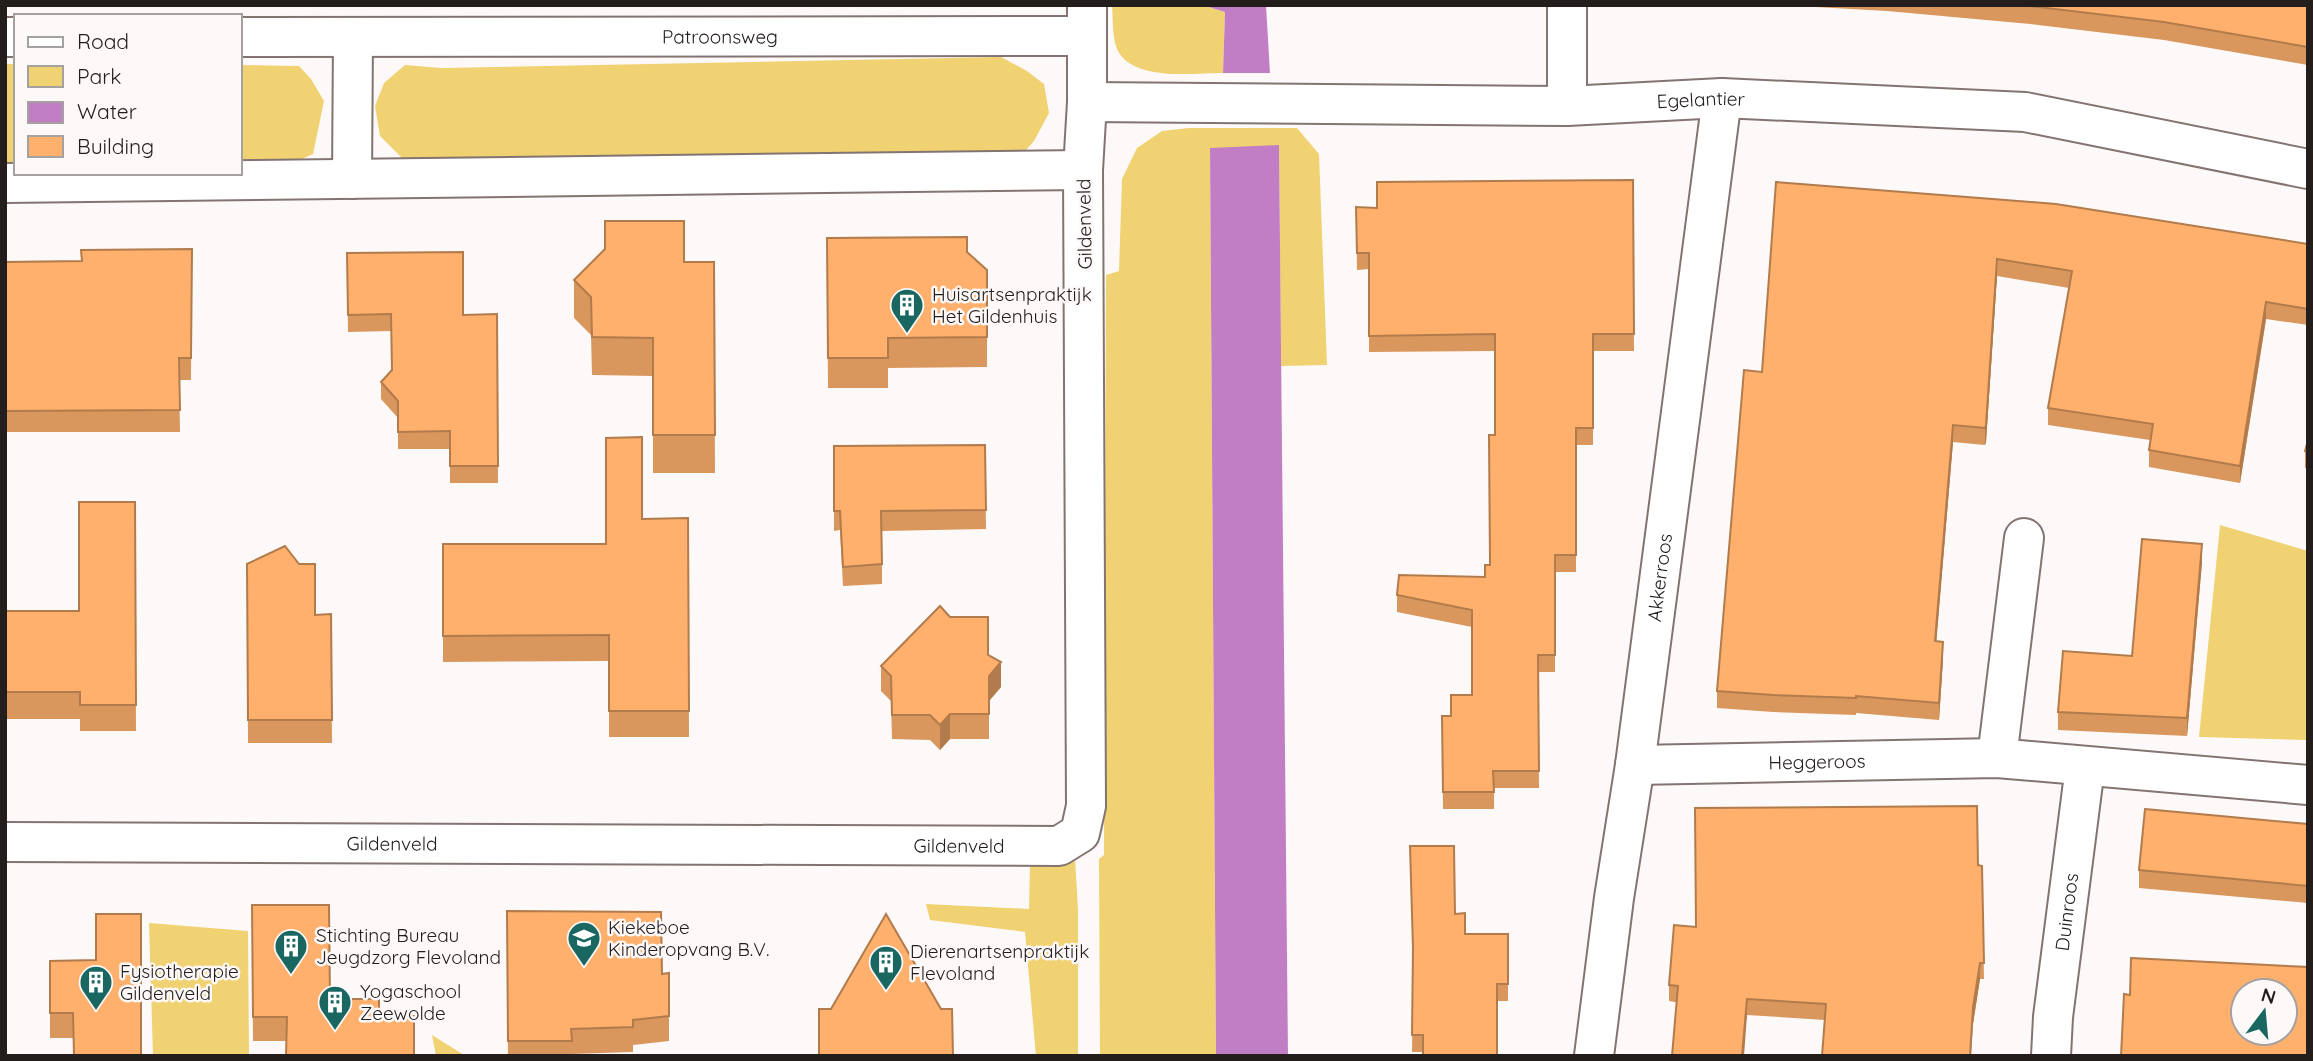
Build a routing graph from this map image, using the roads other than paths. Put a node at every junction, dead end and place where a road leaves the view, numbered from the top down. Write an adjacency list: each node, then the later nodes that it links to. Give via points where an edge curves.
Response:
1 (1567, 5): 7 (street)
2 (1087, 21): 4 (street, Patroonsweg); 6 (street, Gildenveld)
3 (242, 37): 4 (street, Patroonsweg)
4 (353, 37): 10 (street)
5 (1722, 98): 7 (street, Egelantier); 8 (street, Egelantier, via 2025,112); 14 (street, Akkerroos)
6 (1087, 102): 7 (street, Egelantier); 9 (street, Gildenveld)
7 (1567, 106)
8 (2308, 169)
9 (1083, 170): 10 (street); 17 (street, Gildenveld, via 1086,806 1080,833 1059,846)
10 (352, 179): 11 (street)
11 (5, 183)
12 (2024, 538): 13 (street)
13 (1997, 758): 14 (street, Heggeroos); 15 (street, Heggeroos)
14 (1635, 765): 18 (street, Akkerroos)
15 (2085, 767): 16 (street, Heggeroos); 19 (street, Duinroos)
16 (2308, 785)
17 (5, 842)
18 (1594, 1056)
19 (2051, 1056)

